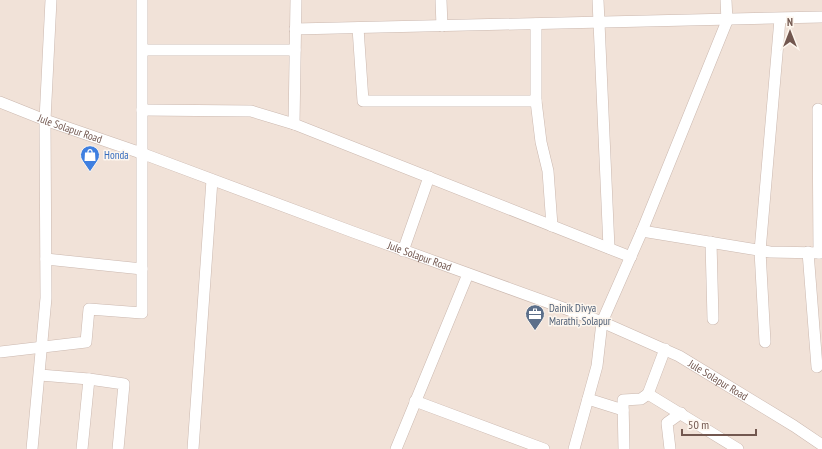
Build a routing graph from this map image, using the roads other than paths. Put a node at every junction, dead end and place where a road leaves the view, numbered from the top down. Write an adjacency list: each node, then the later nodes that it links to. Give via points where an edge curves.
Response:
1 (51, 0): 21 (street)
2 (142, 0): 15 (street)
3 (296, 0): 14 (street)
4 (441, 0): 12 (street)
5 (598, 0): 10 (street)
6 (726, 0): 9 (street)
7 (822, 17): 8 (street)
8 (780, 19): 9 (street); 31 (street)
9 (727, 21): 10 (street); 27 (street)
10 (599, 23): 11 (street); 29 (street)
11 (536, 24): 12 (street); 17 (street)
12 (442, 26): 13 (street)
13 (358, 28): 14 (street); 17 (street, via 364,101)
14 (295, 29): 16 (street)
15 (143, 50): 16 (street); 20 (street)
16 (295, 50): 22 (street)
17 (536, 101): 26 (street, via 548,171)
18 (0, 102): 21 (street, Jule Solapur Road)
19 (818, 109): 32 (street)
20 (142, 110): 22 (street, via 251,111); 23 (street)
21 (45, 120): 23 (street, Jule Solapur Road); 34 (street)
22 (294, 124): 24 (street)
23 (142, 153): 25 (street, Jule Solapur Road); 35 (street)
24 (429, 177): 26 (street); 30 (street)
25 (212, 180): 30 (street, Jule Solapur Road); 56 (street)
26 (552, 226): 29 (street)
27 (642, 231): 28 (street); 33 (street)
28 (711, 242): 31 (street); 37 (street)
29 (610, 248): 33 (street)
30 (403, 251): 36 (street, Jule Solapur Road)
31 (760, 251): 32 (street); 39 (street)
32 (816, 252): 43 (street)
33 (631, 257): 38 (street)
34 (46, 259): 35 (street); 40 (street, via 46,298)
35 (142, 269): 40 (street, via 142,313 89,309 86,342)
36 (468, 274): 38 (street, Jule Solapur Road); 48 (street)
37 (713, 319)
38 (602, 322): 41 (street, Jule Solapur Road); 47 (street, via 597,366)
39 (765, 342)
40 (41, 346): 42 (street); 44 (street)
41 (665, 349): 46 (street); 52 (street, Jule Solapur Road)
42 (0, 352)
43 (817, 367)
44 (40, 375): 45 (street); 53 (street)
45 (89, 379): 54 (street); 55 (street, via 124,384)
46 (648, 394): 49 (street, via 641,399 623,400); 50 (street)
47 (588, 399): 49 (street); 59 (street)
48 (415, 401): 57 (street); 58 (street)
49 (623, 410): 60 (street)
50 (680, 413): 51 (street); 61 (street, via 667,423)
51 (722, 443): 62 (street)
52 (822, 445)
53 (32, 449)
54 (82, 449)
55 (118, 449)
56 (193, 449)
57 (396, 449)
58 (544, 449)
59 (574, 449)
60 (624, 449)
61 (670, 449)
62 (738, 449)

